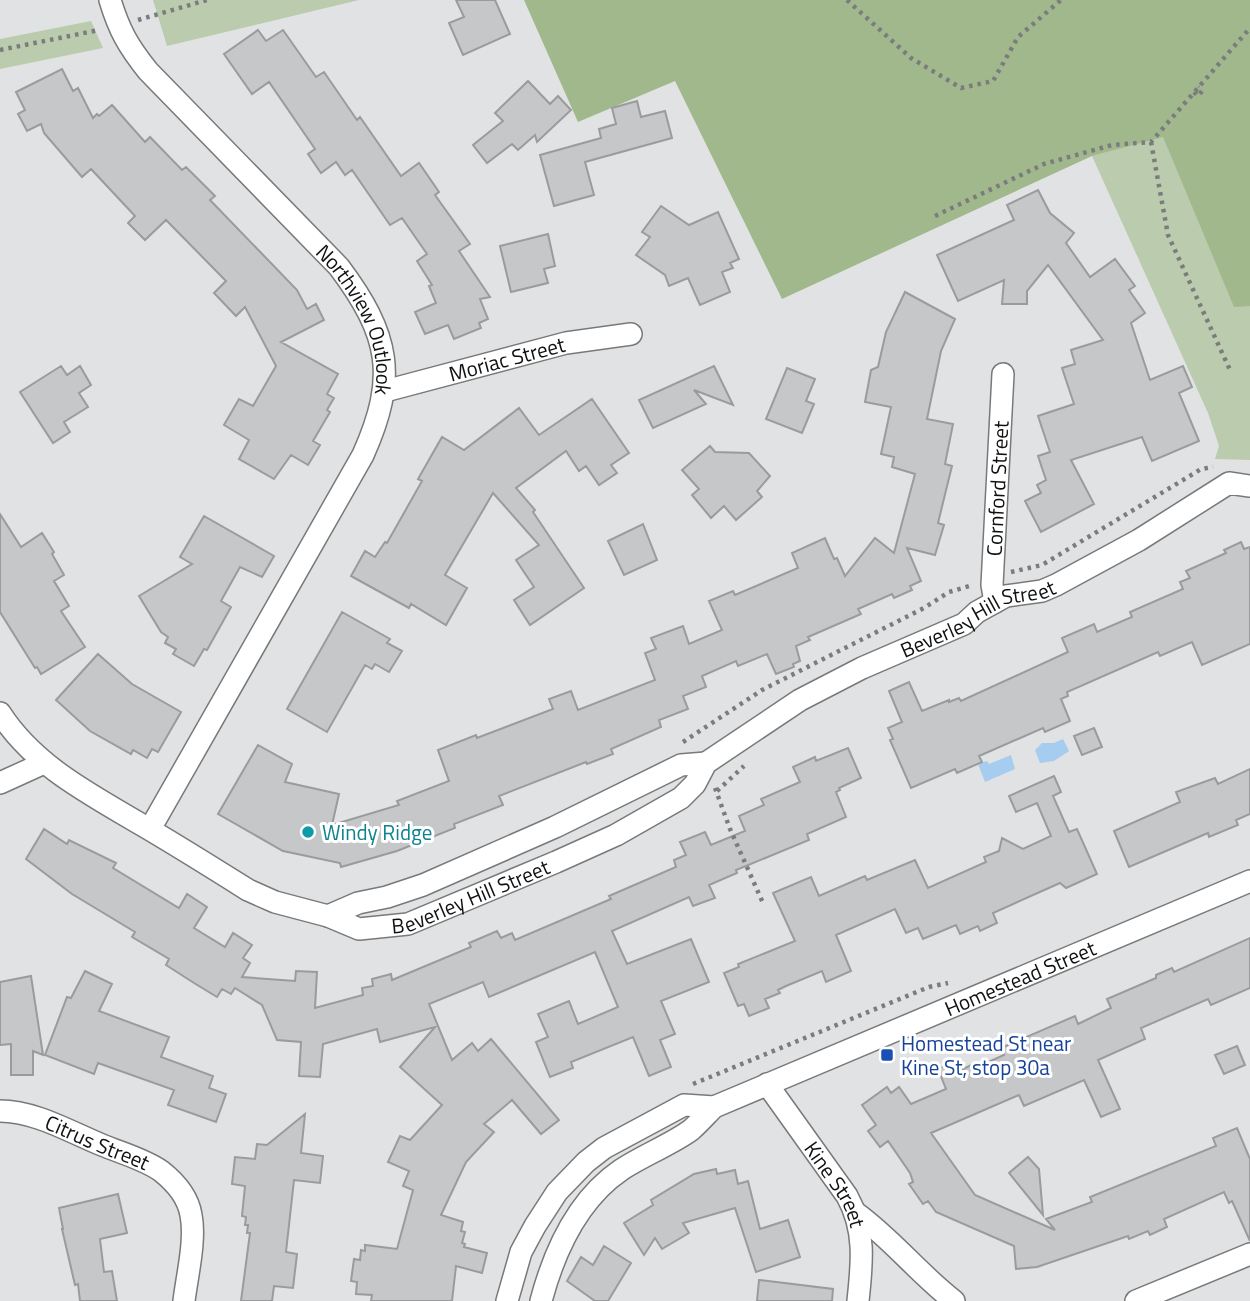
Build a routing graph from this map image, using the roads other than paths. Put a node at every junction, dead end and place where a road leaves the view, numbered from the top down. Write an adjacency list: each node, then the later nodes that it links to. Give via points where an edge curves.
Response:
1 (110, 0): 4 (street, Northview Outlook, via 128,46 148,71 339,267 359,294 376,325 385,360)
2 (632, 334): 4 (street, Moriac Street, via 566,343)
3 (1003, 374): 6 (street, Cornford Street, via 992,585)
4 (384, 391): 11 (street, Northview Outlook, via 363,456)
5 (1250, 485): 6 (street, Beverley Hill Street, via 1229,483 1056,585)
6 (995, 602): 9 (street, Beverley Hill Street, via 964,624 800,700)
7 (0, 713): 8 (street, Beverley Hill Street)
8 (44, 763): 10 (street); 11 (street, Beverley Hill Street)
9 (706, 763): 13 (street, Beverley Hill Street, via 681,765 423,885); 13 (street, Beverley Hill Street, via 681,798 616,835 408,924 359,929)
10 (0, 783)
11 (150, 829): 13 (street, Beverley Hill Street, via 248,890)
12 (1250, 881): 14 (street, Homestead Street)
13 (328, 916)
14 (767, 1084): 15 (street, Homestead Street); 17 (street, Kine Street)
15 (714, 1107): 20 (street, Homestead Street, via 684,1105 586,1161 534,1226 521,1252); 21 (street, Homestead Street, via 690,1131 617,1173 591,1199 558,1251)
16 (0, 1111): 19 (street, Citrus Street, via 33,1116 160,1170 183,1194 191,1214)
17 (856, 1213): 22 (street, Kine Street, via 863,1255); 23 (street)
18 (1250, 1254): 24 (street)
19 (184, 1301)
20 (508, 1301)
21 (541, 1301)
22 (858, 1301)
23 (954, 1301)
24 (1136, 1301)

